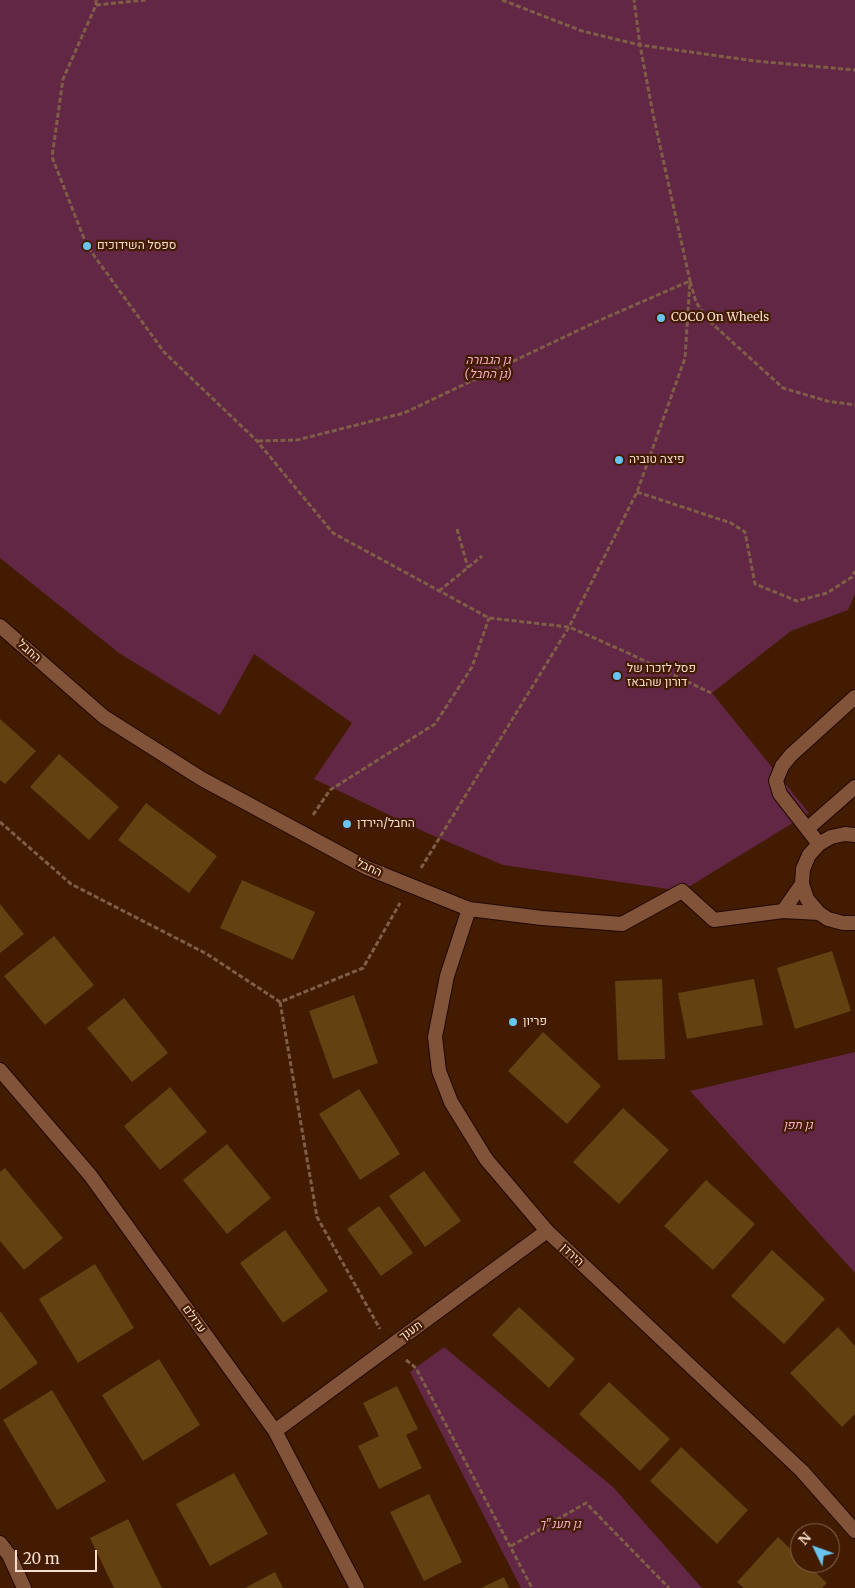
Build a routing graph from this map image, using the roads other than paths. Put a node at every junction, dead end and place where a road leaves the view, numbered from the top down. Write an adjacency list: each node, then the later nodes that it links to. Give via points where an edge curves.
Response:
1 (0, 626): 8 (street, החבל, via 104,717 202,779 367,868)
2 (855, 697): 4 (street, via 791,755 776,781 780,794)
3 (855, 787): 4 (street)
4 (807, 829): 6 (street)
5 (855, 835): 6 (street, via 831,837)
6 (819, 844): 7 (street, via 808,855)
7 (802, 884): 9 (street); 10 (street)
8 (469, 909): 9 (street, החבל, via 622,924 682,891 714,920); 13 (street, הירדן, via 447,976 435,1037 440,1071 451,1102 486,1159)
9 (783, 911): 10 (street, החבל)
10 (818, 913): 11 (street, החבל, via 828,919)
11 (854, 924)
12 (0, 1070): 14 (street, עדולם, via 90,1175)
13 (547, 1231): 14 (street, תענך); 15 (street, הירדן, via 802,1471)
14 (275, 1431): 18 (street, עדולם)
15 (855, 1532)
16 (0, 1543): 17 (street)
17 (24, 1588)
18 (357, 1588)

